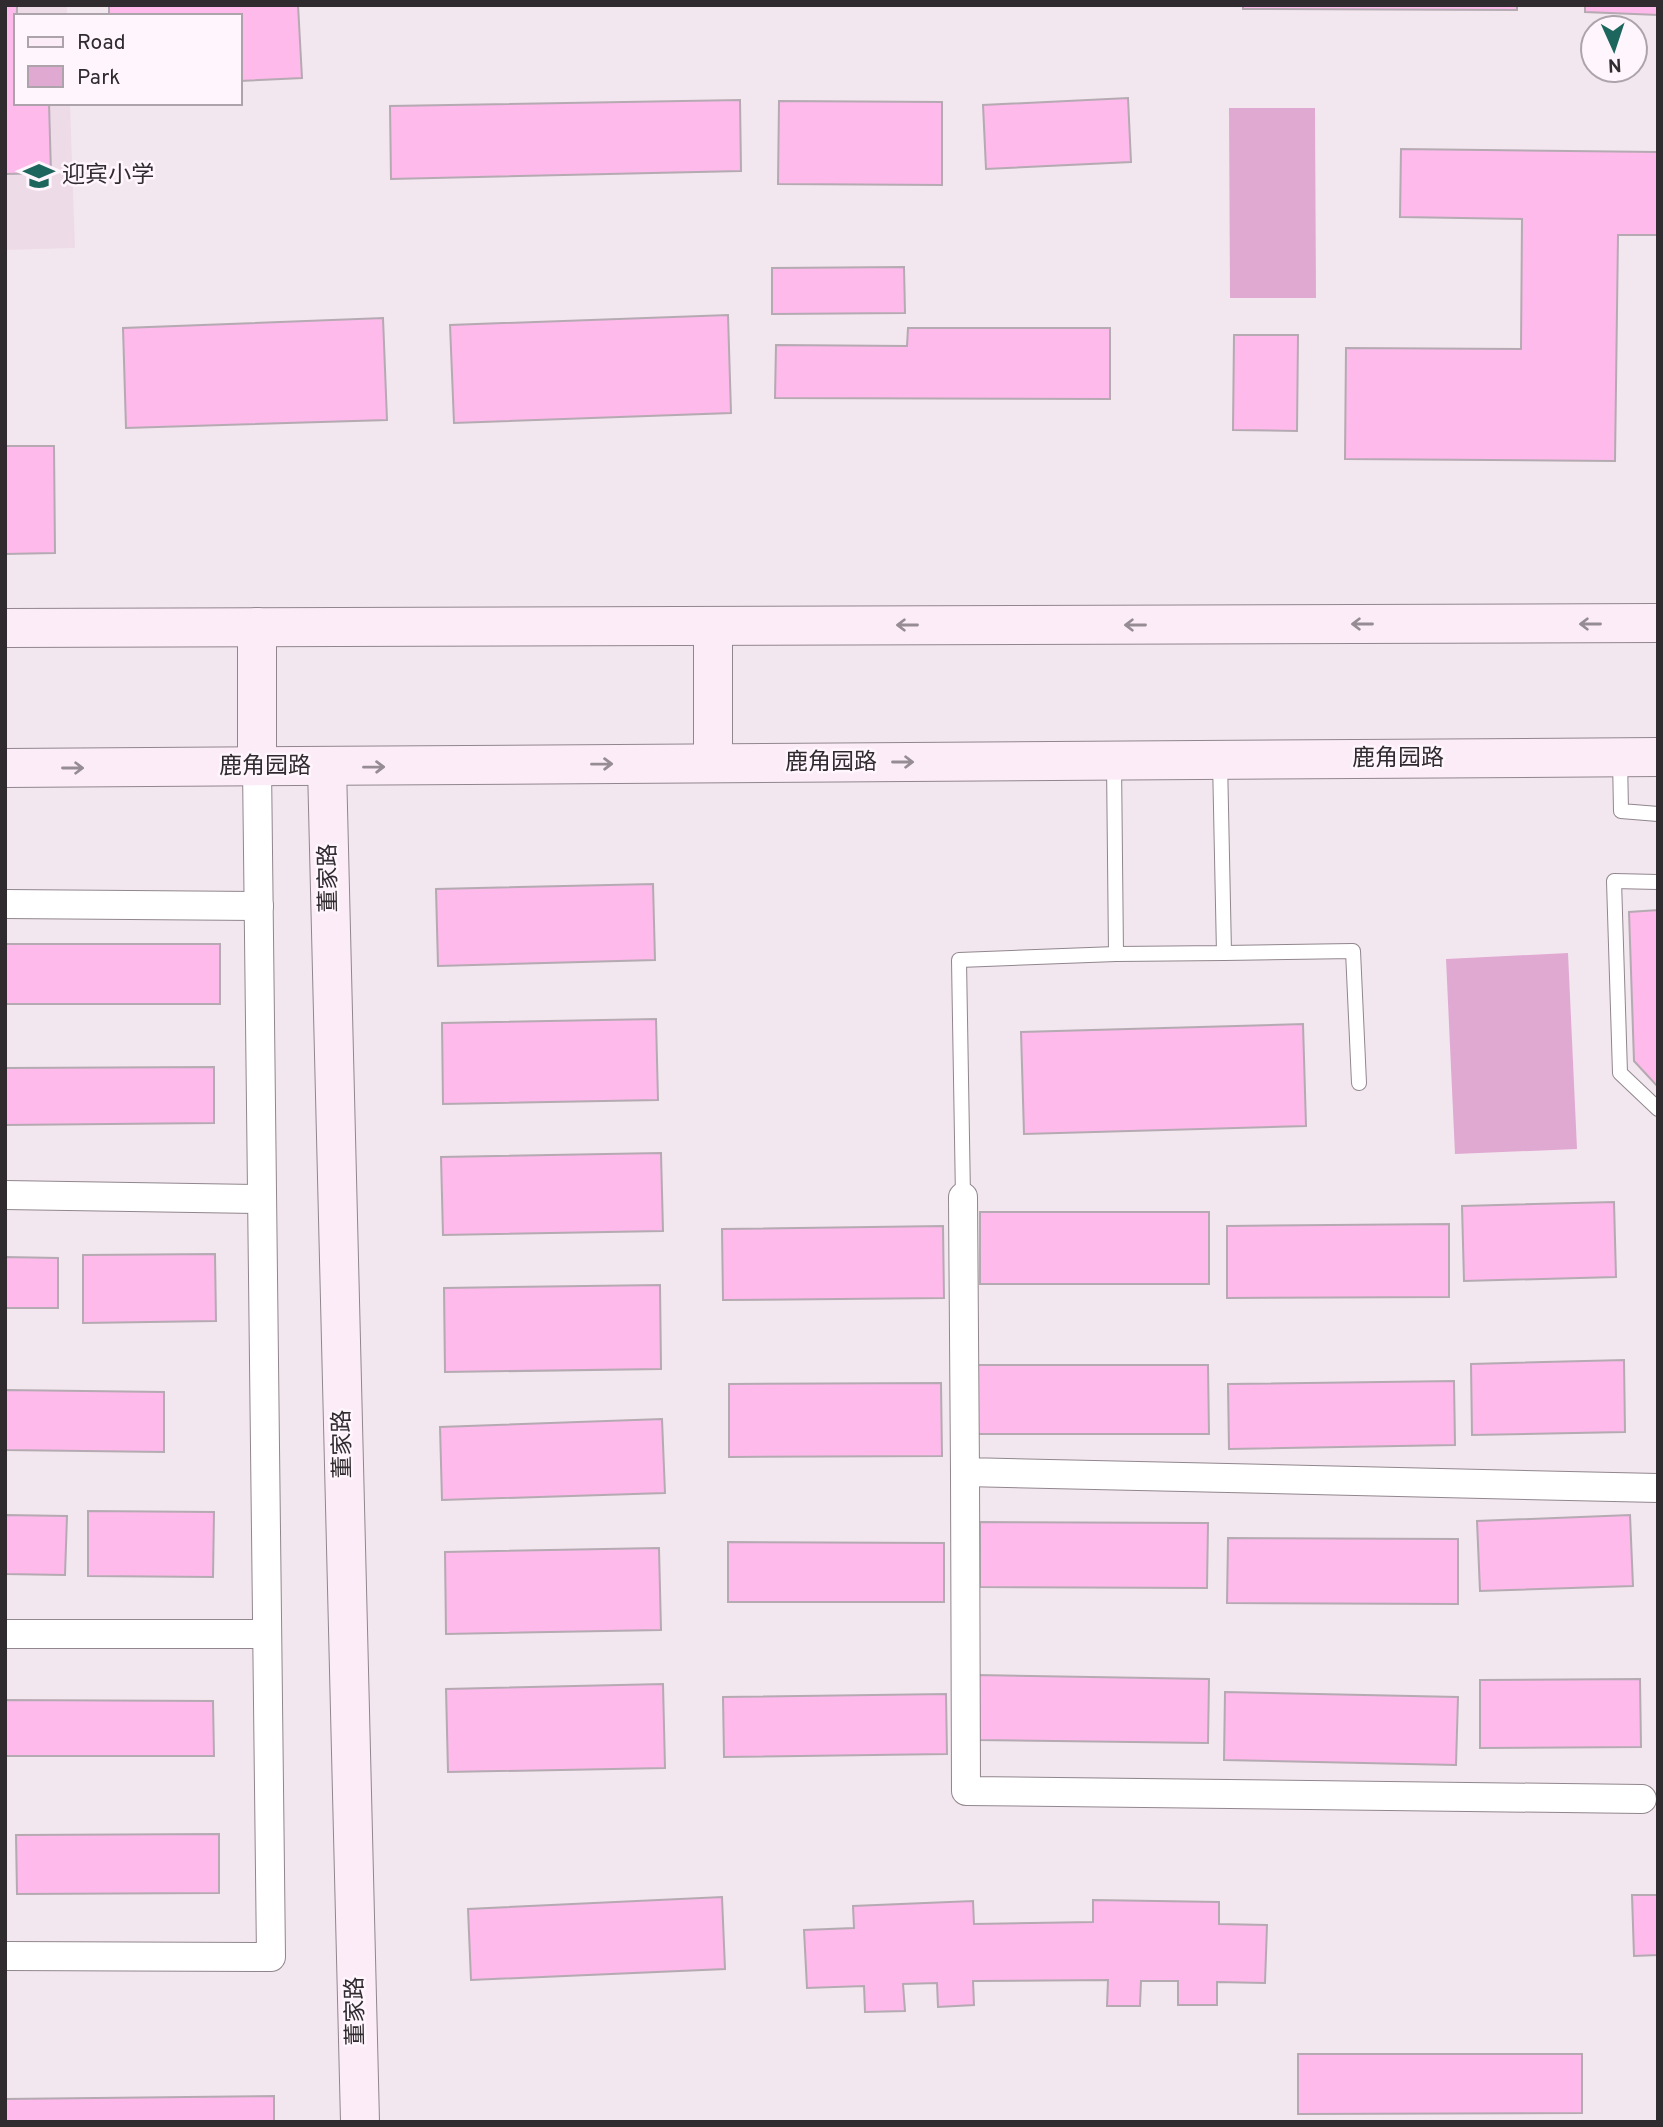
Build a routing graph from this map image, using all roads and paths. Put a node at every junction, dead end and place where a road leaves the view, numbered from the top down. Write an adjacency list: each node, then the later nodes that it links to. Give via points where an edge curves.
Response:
1 (1658, 623): 2 (street, one-way to 2)
2 (713, 626): 3 (street); 9 (street)
3 (257, 627): 4 (street); 10 (street)
4 (5, 628)
5 (1620, 757): 6 (street, 鹿角园路); 7 (street, 鹿角园路); 13 (lane, via 1621,811)
6 (1658, 757)
7 (1220, 760): 8 (street, 鹿角园路); 17 (lane)
8 (1114, 761): 9 (street, 鹿角园路, one-way to 8); 18 (lane)
9 (713, 763): 11 (street, 鹿角园路, one-way to 9)
10 (257, 766): 11 (street, 鹿角园路); 12 (street, 鹿角园路, one-way to 10); 16 (street)
11 (327, 767): 30 (street, 董家路)
12 (5, 768)
13 (1658, 814)
14 (1658, 882): 20 (lane, via 1614,881 1620,1073)
15 (5, 904): 16 (street)
16 (259, 906): 23 (street)
17 (1224, 953): 18 (lane); 19 (lane, via 1353,951)
18 (1116, 954): 22 (lane, via 958,960)
19 (1359, 1083)
20 (1658, 1109)
21 (5, 1195): 23 (street)
22 (963, 1197): 24 (street)
23 (262, 1199): 27 (street)
24 (965, 1472): 25 (street); 28 (street, via 966,1791)
25 (1658, 1488)
26 (5, 1634): 27 (street)
27 (267, 1634): 29 (street, via 271,1957)
28 (1642, 1799)
29 (5, 1956)
30 (360, 2122)

